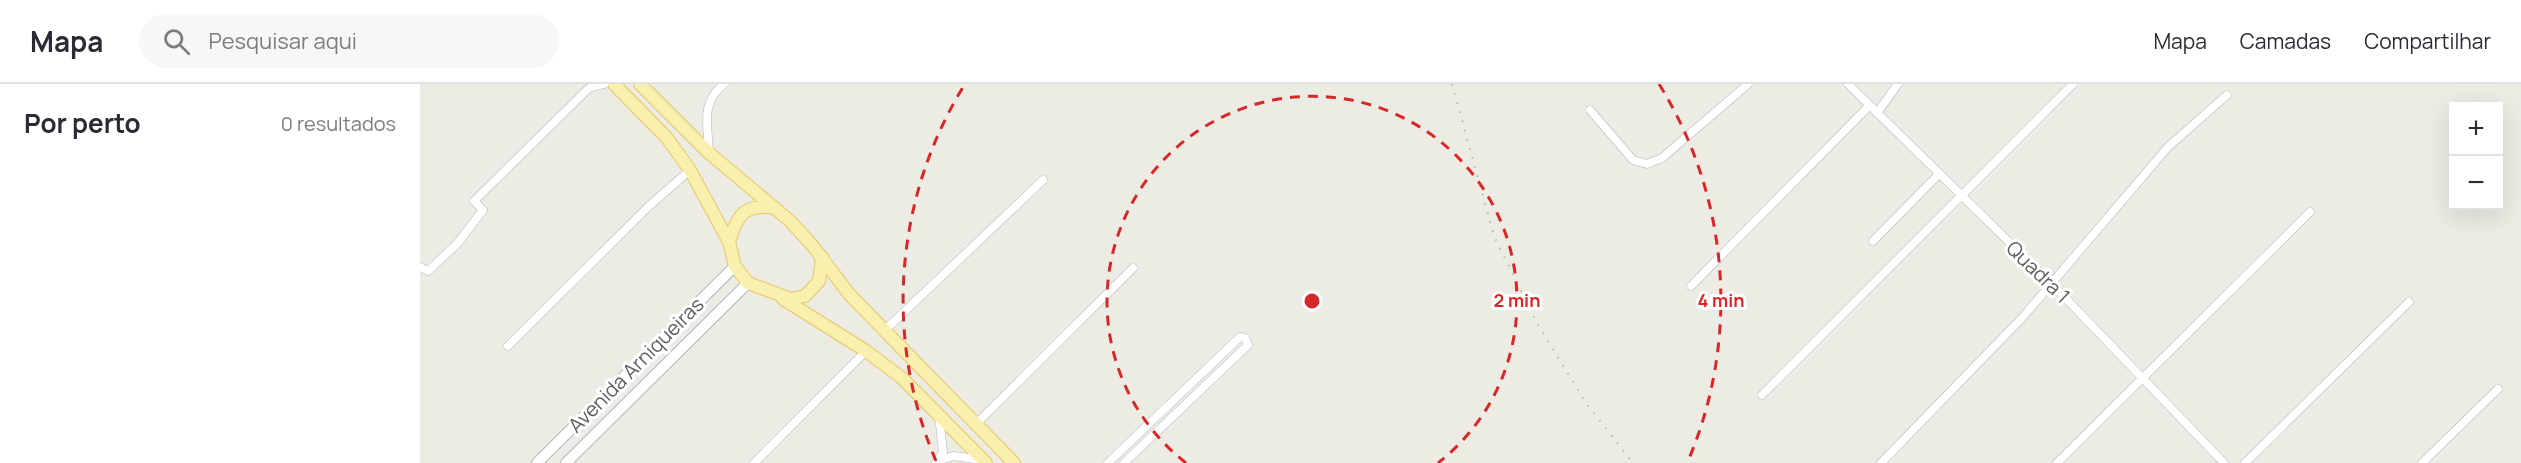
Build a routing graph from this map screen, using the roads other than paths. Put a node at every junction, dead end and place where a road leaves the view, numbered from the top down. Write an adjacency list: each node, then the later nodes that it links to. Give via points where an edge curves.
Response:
1 (604, 84): 9 (street)
2 (614, 84): 15 (main road, via 667,138)
3 (640, 84): 14 (main road)
4 (724, 84): 14 (street, via 712,94 708,106)
5 (1748, 84): 12 (street, via 1662,158 1647,164 1633,160)
6 (1848, 84): 11 (street, Quadra 1)
7 (1898, 84): 13 (street)
8 (2073, 84): 18 (street)
9 (589, 86): 25 (street, via 474,201 483,210 457,244 428,271)
10 (2227, 95): 28 (street, via 2168,147)
11 (1869, 106): 13 (street, Quadra 1); 29 (street)
12 (1590, 110)
13 (1877, 113): 16 (street, Quadra 1)
14 (708, 153): 19 (main road)
15 (690, 170): 22 (main road); 33 (street)
16 (1938, 176): 18 (street, Quadra 1); 21 (street)
17 (1042, 180): 32 (street)
18 (1961, 197): 28 (street, Quadra 1); 37 (street)
19 (776, 209): 22 (main road, via 750,209 736,221); 23 (main road)
20 (2310, 212): 35 (street)
21 (1873, 241)
22 (729, 242): 24 (main road)
23 (822, 257): 30 (main road, via 819,281 805,297); 32 (main road, via 849,294)
24 (735, 266): 27 (main road); 46 (street, Avenida Arniqueiras)
25 (420, 267)
26 (1133, 268): 41 (street)
27 (748, 283): 30 (main road); 47 (street, Avenida Arniqueiras)
28 (2052, 284): 35 (street, Quadra 1); 52 (street)
29 (1691, 286)
30 (777, 296): 34 (main road)
31 (2409, 302): 55 (street)
32 (884, 331): 41 (main road)
33 (508, 346)
34 (866, 351): 40 (main road, via 902,378); 48 (street)
35 (2143, 379): 53 (street); 54 (street, Quadra 1)
36 (2498, 389): 56 (street)
37 (1762, 395)
38 (1177, 397): 39 (street); 39 (street, via 1240,337 1245,338 1248,345); 42 (street)
39 (1183, 404): 43 (street)
40 (939, 414): 44 (street, via 943,443); 45 (main road)
41 (976, 424): 49 (main road)
42 (1131, 442): 43 (street); 50 (street)
43 (1138, 448): 51 (street)
44 (937, 461): 45 (street, via 954,456)
45 (984, 461)
46 (537, 463)
47 (566, 463)
48 (754, 463)
49 (1014, 463)
50 (1108, 463)
51 (1124, 463)
52 (1881, 463)
53 (2057, 463)
54 (2224, 463)
55 (2245, 463)
56 (2422, 463)

